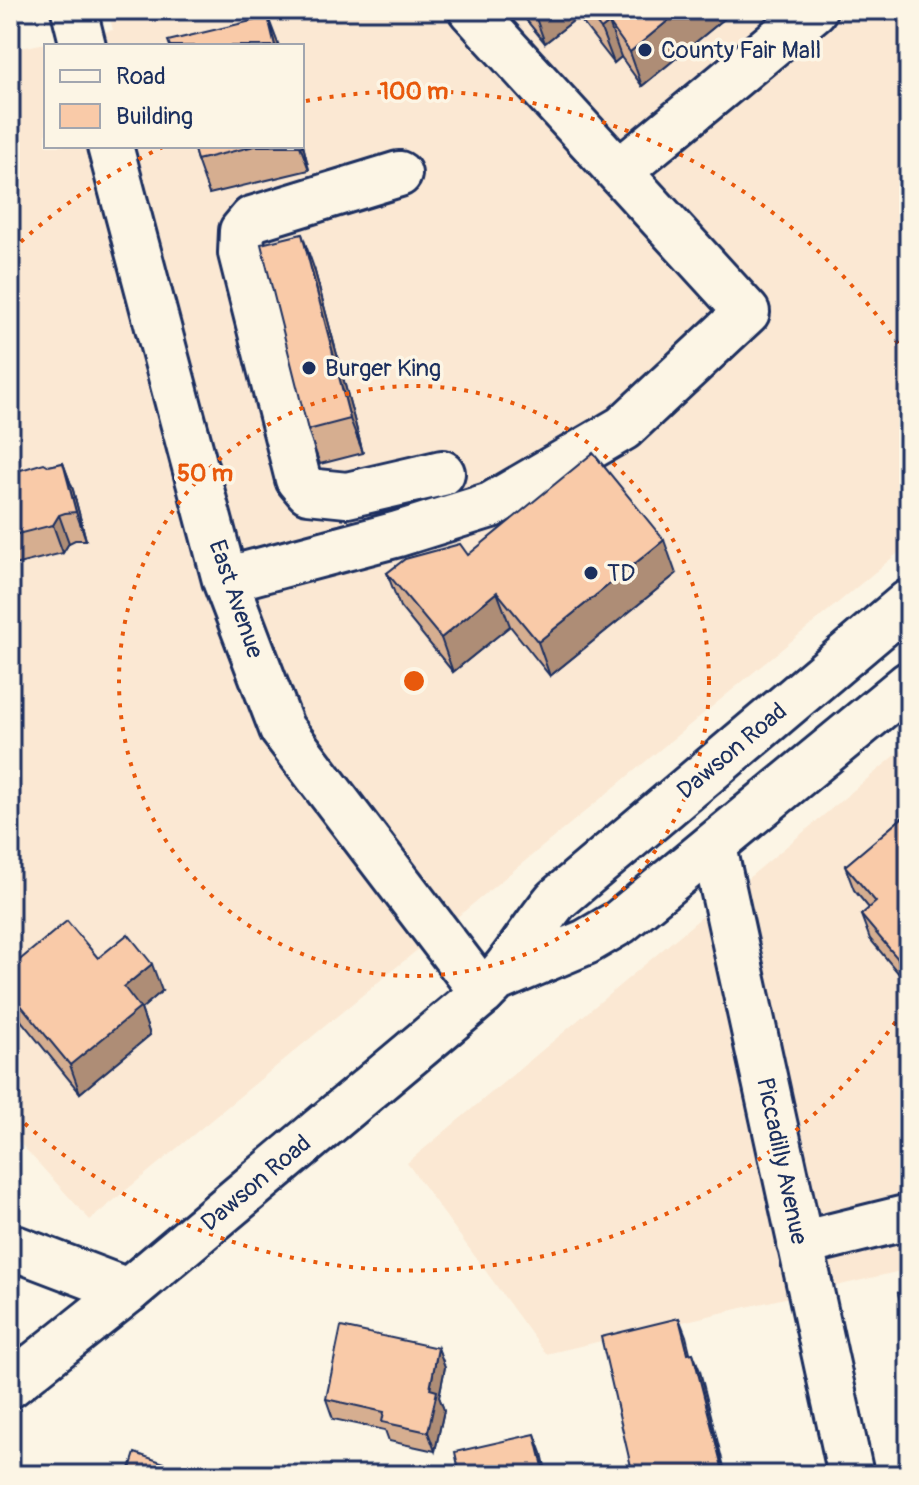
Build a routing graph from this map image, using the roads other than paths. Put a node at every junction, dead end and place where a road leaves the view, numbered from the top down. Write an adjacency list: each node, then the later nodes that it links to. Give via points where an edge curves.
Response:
1 (74, 10): 4 (street)
2 (471, 10): 6 (street)
3 (814, 10): 6 (street)
4 (82, 44)
5 (111, 148): 9 (street, East Avenue)
6 (620, 171): 9 (street, via 747,312 623,428 491,505)
7 (399, 174): 8 (street, via 252,219 242,231 241,253 298,479 308,491 347,495)
8 (442, 473)
9 (225, 580): 13 (street, East Avenue, via 282,729)
10 (909, 602): 13 (street, Dawson Road, via 556,900)
11 (909, 684): 12 (street, Dawson Road)
12 (714, 847): 13 (street, Dawson Road, via 620,922); 15 (street, Piccadilly Avenue)
13 (491, 985): 17 (street, Dawson Road)
14 (909, 1217): 15 (street)
15 (800, 1244): 19 (street, Piccadilly Avenue)
16 (10, 1246): 17 (street)
17 (128, 1291): 18 (street, Dawson Road)
18 (10, 1385)
19 (851, 1475)

